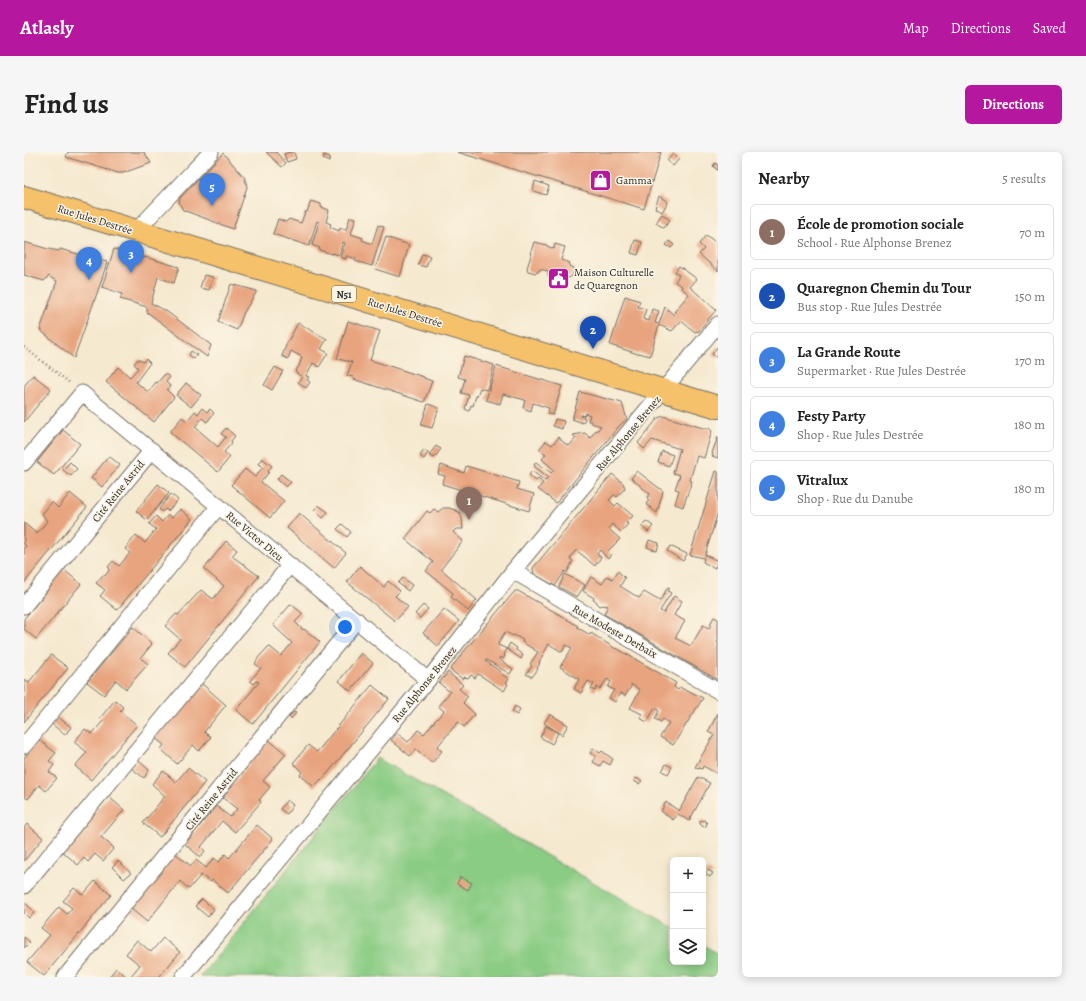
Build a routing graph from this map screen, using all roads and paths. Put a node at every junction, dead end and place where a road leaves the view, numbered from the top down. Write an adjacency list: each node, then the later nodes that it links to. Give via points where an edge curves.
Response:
1 (211, 152): 3 (street)
2 (24, 197): 3 (main road, Rue Jules Destrée / N51)
3 (136, 231): 6 (main road, Rue Jules Destrée / N51)
4 (718, 324): 6 (street, Rue Alphonse Brenez)
5 (24, 347): 7 (path)
6 (663, 390): 8 (main road, Rue Jules Destrée / N51); 13 (street, Rue Alphonse Brenez)
7 (82, 393): 9 (street, Rue Victor Dieu); 10 (street)
8 (718, 407)
9 (152, 450): 11 (street, Rue Victor Dieu); 14 (street, Cité Reine Astrid)
10 (24, 463)
11 (219, 506): 12 (street, Rue Victor Dieu); 18 (street)
12 (290, 565): 15 (street, Rue Victor Dieu); 19 (street)
13 (513, 571): 16 (street, Rue Alphonse Brenez); 17 (street, Rue Modeste Derbaix)
14 (24, 606)
15 (356, 620): 16 (street, Rue Victor Dieu); 20 (street, Cité Reine Astrid)
16 (428, 680): 21 (street, Rue Alphonse Brenez)
17 (718, 691)
18 (24, 746)
19 (24, 886)
20 (65, 977)
21 (183, 977)

